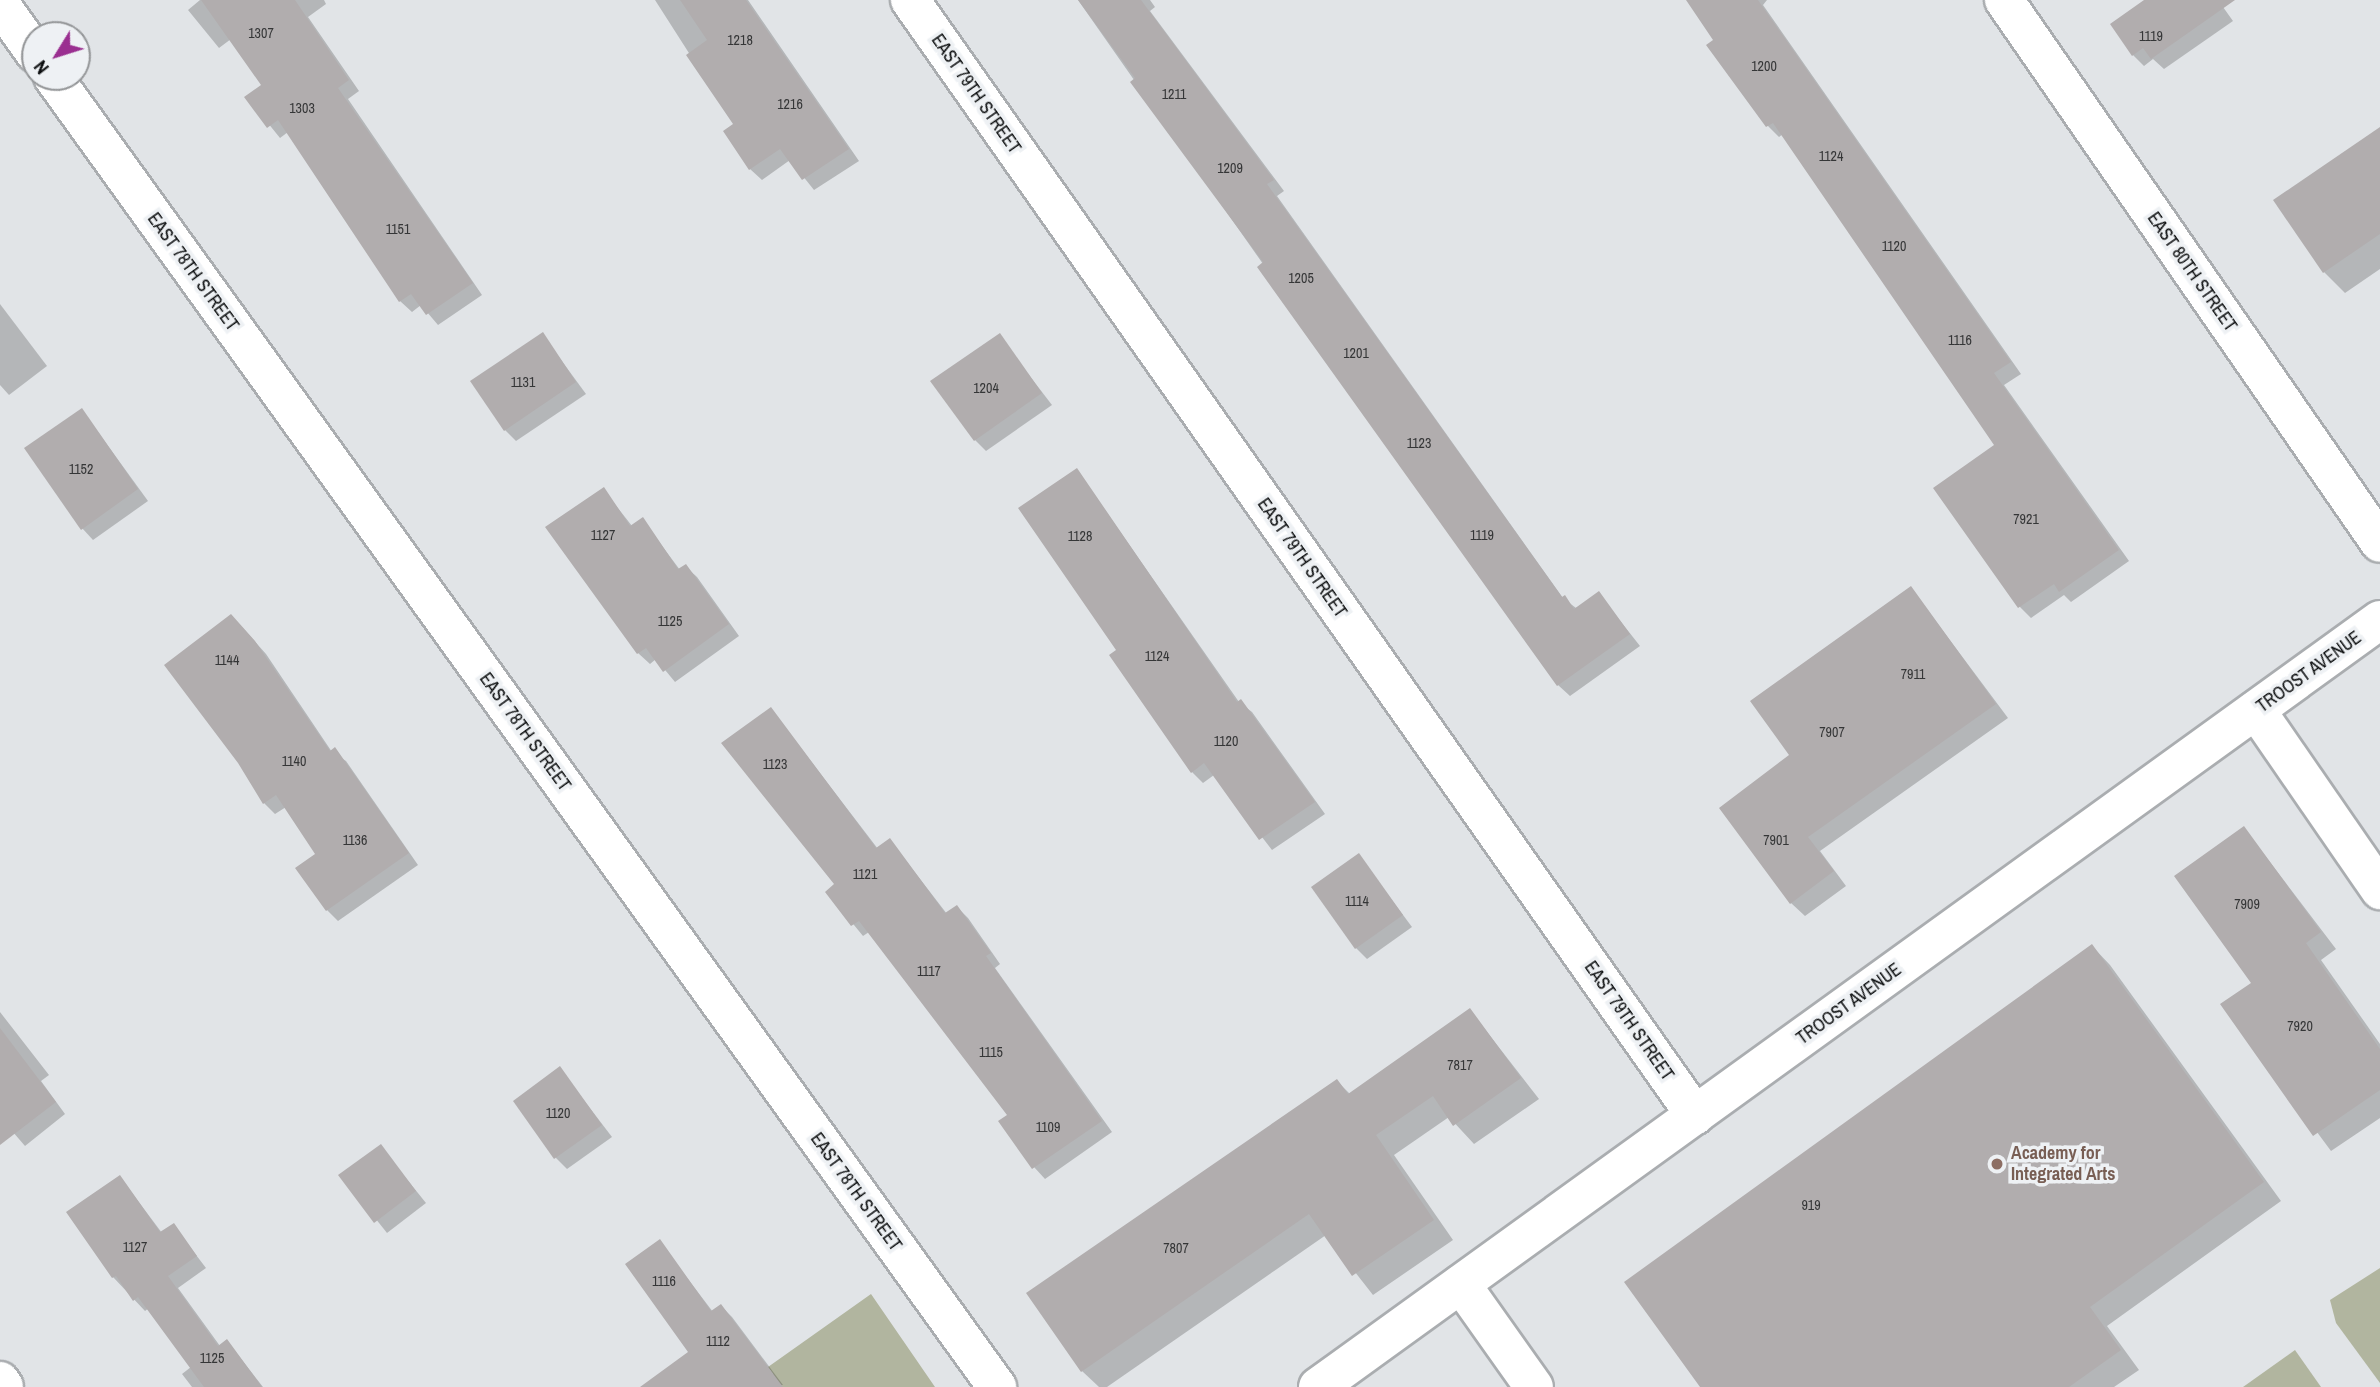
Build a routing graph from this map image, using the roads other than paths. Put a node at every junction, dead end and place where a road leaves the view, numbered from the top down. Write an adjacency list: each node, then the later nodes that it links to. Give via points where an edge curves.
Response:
1 (910, 0): 10 (street, EAST 79TH STREET)
2 (2011, 2): 6 (street, EAST 80TH STREET)
3 (0, 4): 4 (street)
4 (21, 33)
5 (62, 91): 14 (street, EAST 78TH STREET)
6 (2380, 544)
7 (2380, 620): 8 (street, TROOST AVENUE)
8 (2256, 710): 9 (street); 10 (street, TROOST AVENUE)
9 (2380, 890)
10 (1695, 1115): 11 (street, TROOST AVENUE)
11 (1461, 1284): 15 (street, TROOST AVENUE); 16 (street)
12 (0, 1381): 13 (street)
13 (4, 1387)
14 (997, 1387)
15 (1318, 1387)
16 (1534, 1387)

